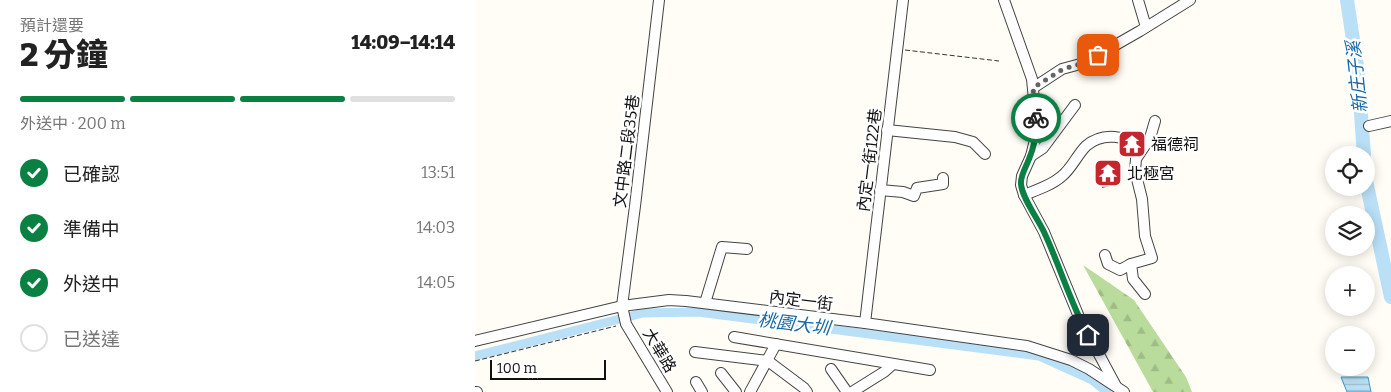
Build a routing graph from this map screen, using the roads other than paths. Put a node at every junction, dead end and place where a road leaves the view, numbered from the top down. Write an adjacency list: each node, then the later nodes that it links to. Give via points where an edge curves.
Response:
1 (659, 0): 24 (street, 文中路二段35巷)
2 (903, 0): 12 (street, 內定一街122巷)
3 (1004, 0): 7 (street)
4 (1138, 0): 6 (street)
5 (1190, 0): 6 (street)
6 (1146, 28): 7 (street, via 1084,63 1063,69)
7 (1033, 88): 15 (street, via 1037,132)
8 (1075, 105): 15 (street, via 1043,148)
9 (1155, 121): 13 (street)
10 (1391, 121): 11 (street)
11 (1369, 126)
12 (887, 130): 14 (street, via 955,137 973,142); 17 (street, 內定一街122巷)
13 (1143, 148): 18 (street, via 1132,140 1116,136 1098,138 1087,146 1063,176); 21 (street, via 1136,159 1135,171 1142,199 1145,236 1152,258)
14 (985, 154)
15 (1031, 156): 18 (street, via 1022,176)
16 (943, 178): 17 (street, via 943,184 917,188 913,196)
17 (880, 190): 25 (street, 內定一街122巷)
18 (1024, 195): 37 (street, via 1044,232 1079,317)
19 (747, 249): 23 (street, via 722,246)
20 (1105, 255): 21 (street, via 1108,264 1120,270)
21 (1131, 264): 22 (street, via 1133,279)
22 (1145, 294)
23 (705, 303): 24 (street, 內定一街, via 669,300); 25 (street, 內定一街)
24 (621, 306): 27 (street, 內定一街); 38 (street, 大華路, via 627,324)
25 (865, 323): 37 (street, 內定一街, via 1027,346 1071,360)
26 (734, 337): 28 (street)
27 (475, 341)
28 (776, 344): 30 (street); 31 (street)
29 (695, 352): 30 (street)
30 (767, 361): 36 (street); 41 (street)
31 (893, 364): 33 (street); 43 (street)
32 (831, 369): 42 (street)
33 (930, 370)
34 (721, 374): 40 (street)
35 (696, 382): 39 (street)
36 (754, 390): 40 (street)
37 (1122, 391)
38 (667, 392)
39 (703, 392)
40 (738, 392)
41 (807, 392)
42 (847, 392)
43 (852, 392)

